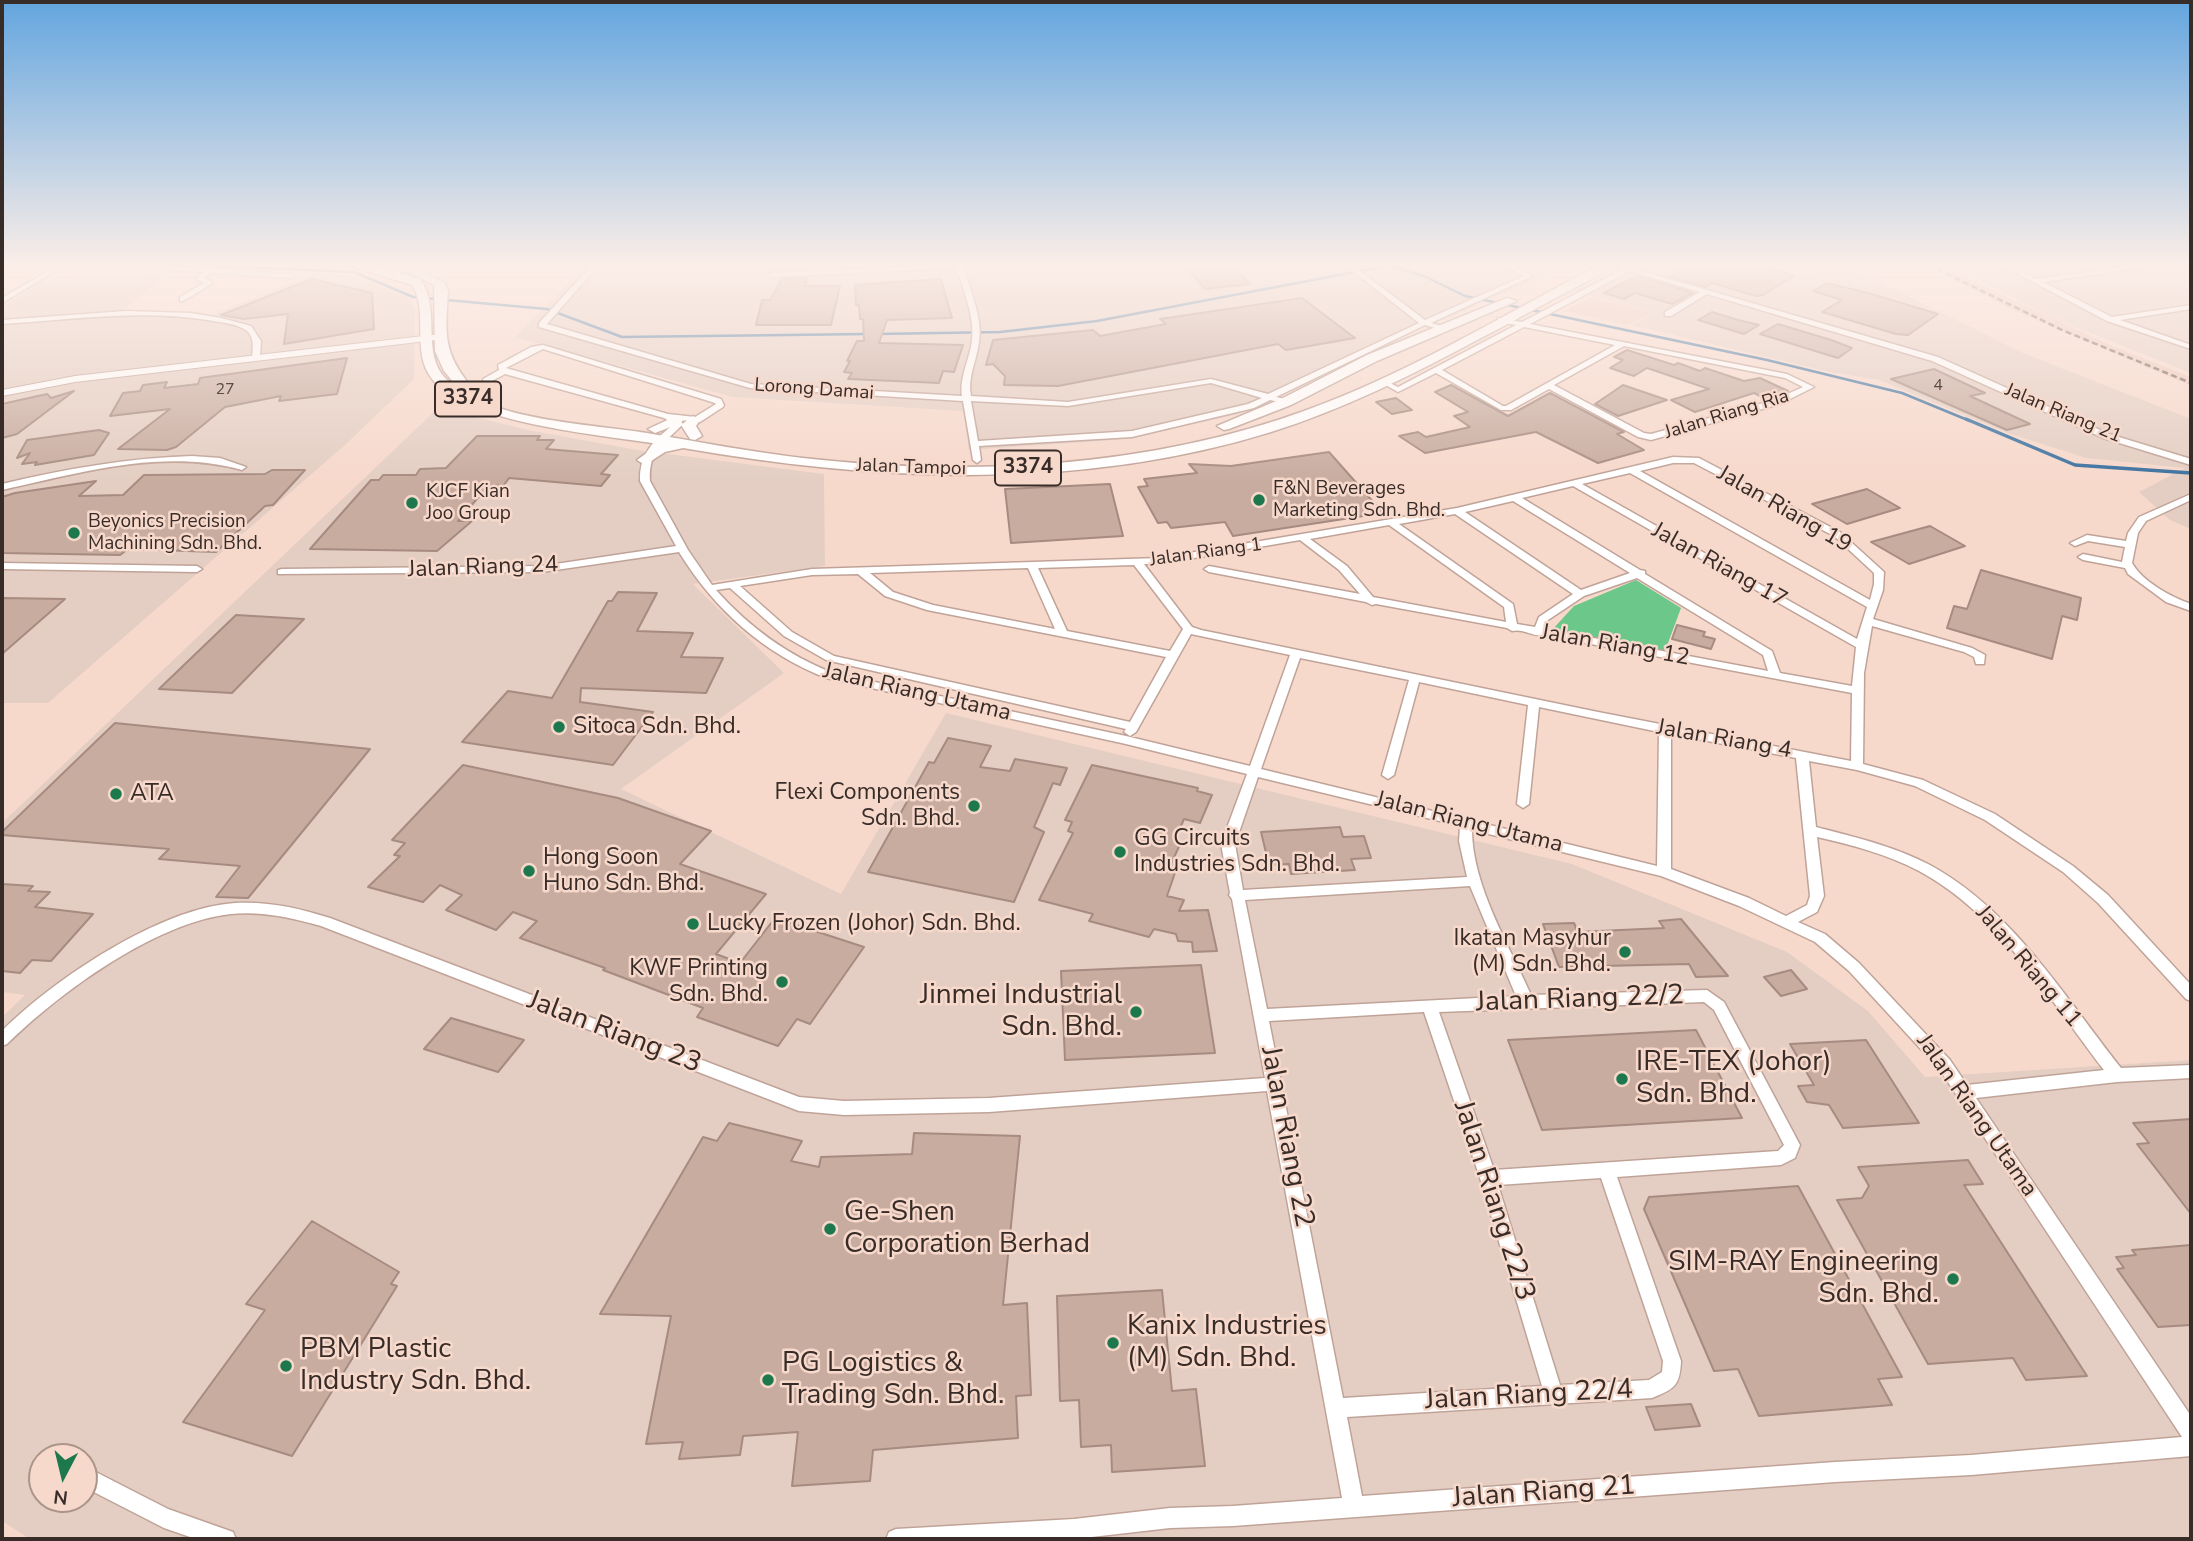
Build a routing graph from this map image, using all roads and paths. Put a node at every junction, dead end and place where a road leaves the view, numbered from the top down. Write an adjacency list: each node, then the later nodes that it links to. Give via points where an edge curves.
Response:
1 (254, 337): 16 (street)
2 (441, 337): 12 (street); 23 (main road, Jalan Tampoi / 3374, via 443,362 451,373)
3 (583, 337): 25 (street, Lorong Damai, via 750,386)
4 (976, 337): 25 (street, via 965,387)
5 (1401, 337): 15 (street)
6 (1419, 337): 15 (main road, Jalan Tampoi / 3374)
7 (1474, 337): 17 (main road, Jalan Tampoi / 3374)
8 (1500, 337): 17 (street)
9 (1591, 337): 13 (street, Jalan Riang Ria)
10 (1860, 337): 34 (street, Jalan Riang 21, via 1935,359 2106,436)
11 (2162, 337): 14 (street)
12 (425, 339): 16 (street); 28 (main road, Jalan Tampoi / 3374, via 425,354 436,378 474,402 506,413)
13 (1624, 343): 20 (street); 20 (street, Jalan Riang Ria, via 1787,376 1810,387 1777,402 1651,437)
14 (2191, 347)
15 (1384, 349): 17 (main road, via 1383,366); 19 (main road, Jalan Tampoi / 3374); 24 (street)
16 (256, 358): 22 (street, via 75,379)
17 (1431, 367): 21 (main road, Jalan Tampoi / 3374); 26 (street)
18 (504, 371): 23 (street, via 486,381); 27 (street); 29 (street, via 503,364 534,349 549,349 720,403 701,419)
19 (1333, 375): 21 (main road, via 1357,368 1380,371 1382,378); 24 (main road, Jalan Tampoi / 3374)
20 (1548, 385): 26 (street)
21 (1366, 391): 29 (main road, Jalan Tampoi / 3374, via 1217,442 1048,467 983,470 830,465)
22 (2, 393)
23 (491, 398): 27 (main road, Jalan Tampoi / 3374, via 517,406)
24 (1278, 399): 25 (street, via 1211,381 1068,404); 30 (street, via 1132,434); 32 (main road, Jalan Tampoi / 3374, via 1247,419 1174,439 1111,450)
25 (967, 400): 30 (street)
26 (1504, 408)
27 (666, 427): 28 (main road, Jalan Tampoi / 3374); 29 (main road, Jalan Tampoi / 3374); 29 (street); 31 (street)
28 (616, 433): 31 (main road, via 639,442)
29 (693, 434): 31 (main road); 32 (main road, Jalan Tampoi / 3374, via 828,455)
30 (975, 444): 32 (street)
31 (645, 460): 46 (street, Jalan Riang Utama, via 645,481)
32 (977, 460)
33 (1696, 460): 36 (street, Jalan Riang 1, via 1682,458); 61 (street, Jalan Riang 19, via 1838,534 1879,572)
34 (2191, 462)
35 (242, 467): 38 (street, via 227,460 146,462)
36 (1632, 470): 37 (street, Jalan Riang 1); 61 (street)
37 (1575, 484): 40 (street, Jalan Riang 1); 68 (street, Jalan Riang 17)
38 (2, 487)
39 (2191, 497): 45 (street, via 2142,519)
40 (1516, 499): 41 (street, Jalan Riang 1); 56 (street)
41 (1457, 511): 42 (street, Jalan Riang 1); 59 (street)
42 (1391, 522): 43 (street, Jalan Riang 1); 64 (street, via 1509,606)
43 (1303, 538): 48 (street, Jalan Riang 1); 60 (street, via 1343,568)
44 (2075, 543): 45 (street, via 2087,538)
45 (2132, 545): 51 (street)
46 (683, 548): 55 (street, Jalan Riang 24, via 542,569); 58 (street, Jalan Riang Utama)
47 (2083, 557): 51 (street)
48 (1138, 563): 49 (street, Jalan Riang 1); 65 (street)
49 (1032, 565): 54 (street, Jalan Riang 1); 67 (street)
50 (2, 566): 52 (street)
51 (2129, 566): 62 (street, via 2170,600)
52 (197, 569)
53 (1209, 569): 60 (street, Jalan Riang 12)
54 (860, 570): 57 (street, Jalan Riang 1); 67 (street, via 889,594 931,608)
55 (282, 572)
56 (1641, 573): 59 (street); 72 (street, via 1768,653)
57 (732, 584): 58 (street, Jalan Riang 1); 75 (street, via 788,634 831,658)
58 (709, 588): 77 (street, Jalan Riang Utama, via 775,650 801,665 830,676)
59 (1580, 594): 66 (street, via 1542,619)
60 (1372, 602): 64 (street, Jalan Riang 12)
61 (1873, 606): 63 (street, Jalan Riang 19)
62 (2191, 608)
63 (1867, 621): 68 (street, Jalan Riang 19); 71 (street, via 1968,650 1980,655)
64 (1512, 628): 66 (street, Jalan Riang 12)
65 (1188, 629): 69 (street, Jalan Riang 4); 70 (street)
66 (1539, 633): 72 (street, Jalan Riang 12)
67 (1063, 634): 70 (street)
68 (1863, 647): 74 (street, Jalan Riang 19)
69 (1296, 654): 73 (street, Jalan Riang 4); 82 (street, Jalan Riang 22)
70 (1171, 655): 79 (street)
71 (1980, 662)
72 (1775, 675): 74 (street, Jalan Riang 12)
73 (1415, 678): 76 (street, Jalan Riang 4); 83 (street)
74 (1858, 691): 81 (street, Jalan Riang 19)
75 (980, 694): 77 (street); 79 (street)
76 (1534, 703): 78 (street, Jalan Riang 4); 84 (street)
77 (972, 707): 79 (street, Jalan Riang Utama)
78 (1665, 730): 80 (street, Jalan Riang 4); 87 (street)
79 (1129, 733): 82 (street, Jalan Riang Utama)
80 (1802, 755): 81 (street, Jalan Riang 4); 86 (street)
81 (1857, 766): 91 (street, Jalan Riang 4, via 1936,790 2032,843 2103,899)
82 (1256, 771): 85 (street, Jalan Riang Utama); 89 (street, Jalan Riang 22, via 1228,844)
83 (1388, 775)
84 (1523, 804)
85 (1466, 822): 87 (street, Jalan Riang Utama); 88 (street, via 1465,848)
86 (1810, 830): 90 (street, via 1816,903); 97 (street, Jalan Riang 11, via 1901,857 1968,897 1993,920)
87 (1664, 872): 90 (street, Jalan Riang Utama)
88 (1476, 881): 89 (street); 92 (street)
89 (1236, 895): 94 (street, Jalan Riang 22)
90 (1788, 921): 99 (street, Jalan Riang Utama, via 1820,938 1854,967 1923,1039)
91 (2191, 995)
92 (1526, 1001): 93 (street, Jalan Riang 22/2); 100 (street, Jalan Riang 22/2, via 1691,994 1712,998 1792,1145 1781,1158)
93 (1430, 1007): 94 (street, Jalan Riang 22/2); 101 (street, Jalan Riang 22/3)
94 (1263, 1015): 98 (street, Jalan Riang 22)
95 (2, 1040): 98 (street, Jalan Riang 23, via 62,988 141,938 205,913 263,907 325,922 764,1092 816,1107 989,1105)
96 (2191, 1071): 97 (street)
97 (2117, 1075): 99 (street)
98 (1274, 1084): 103 (street, Jalan Riang 22)
99 (1965, 1092): 104 (street, Jalan Riang Utama)
100 (1607, 1172): 101 (street, Jalan Riang 22/2); 102 (street, Jalan Riang 22/4, via 1672,1361 1671,1377 1652,1389)
101 (1488, 1178): 102 (street, Jalan Riang 22/3)
102 (1554, 1396): 103 (street, Jalan Riang 22/4)
103 (1336, 1408): 107 (street, Jalan Riang 22)
104 (2191, 1433)
105 (2191, 1446): 107 (street, Jalan Riang 21)
106 (98, 1483): 108 (street, via 164,1518)
107 (1354, 1507): 109 (street, Jalan Riang 21)
108 (226, 1539)
109 (896, 1539)

